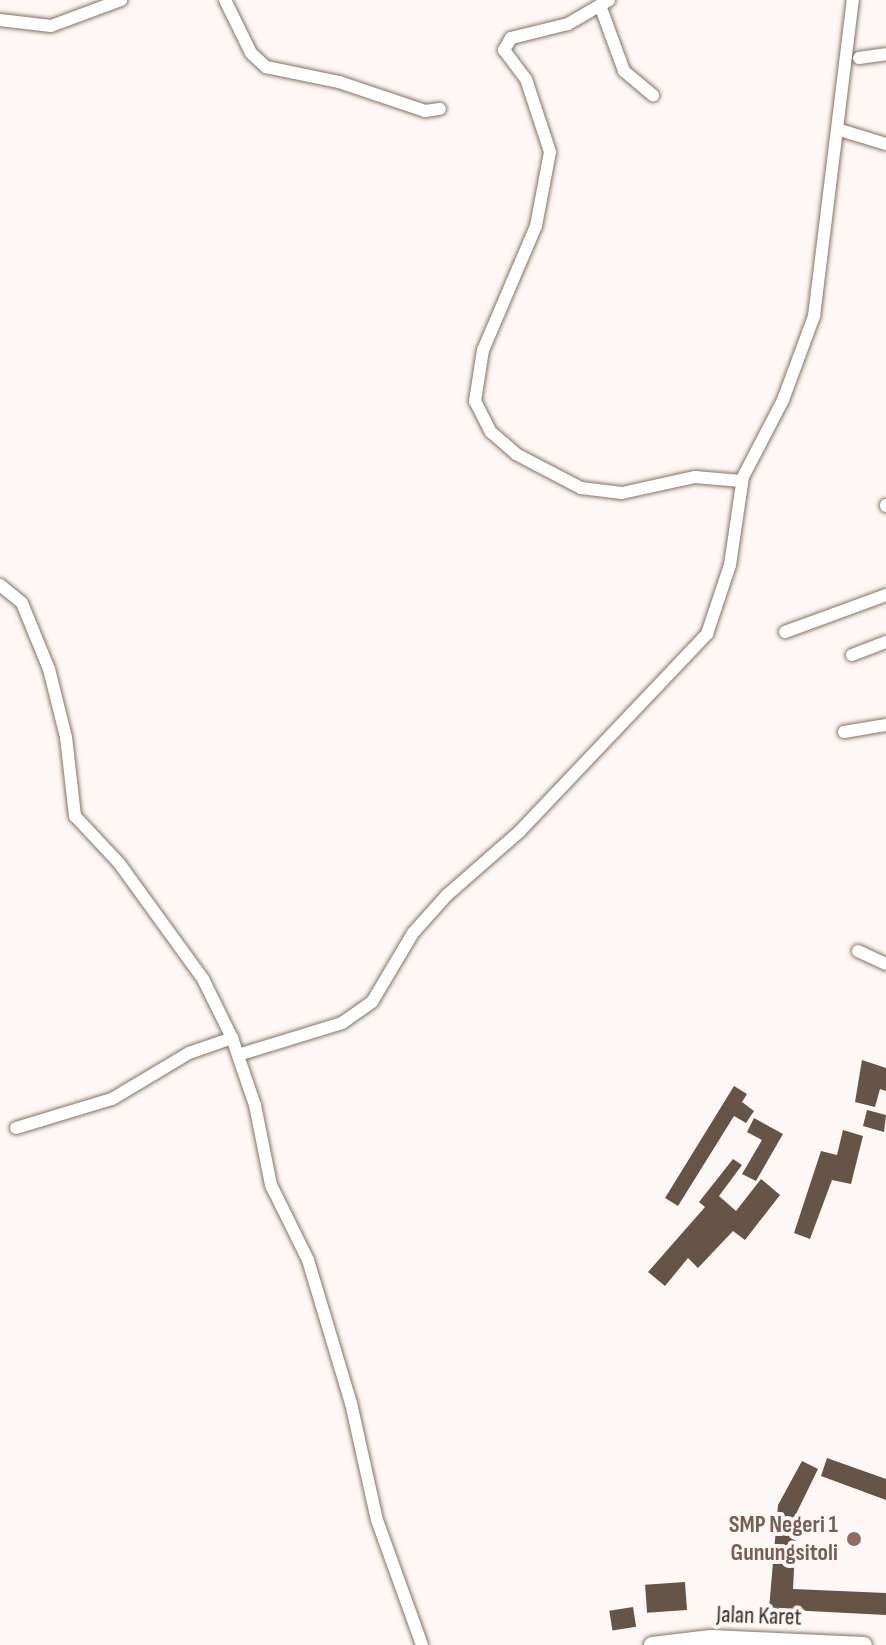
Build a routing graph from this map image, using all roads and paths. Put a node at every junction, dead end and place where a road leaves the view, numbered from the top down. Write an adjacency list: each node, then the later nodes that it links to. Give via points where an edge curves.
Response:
1 (121, 0): 5 (street, via 51,26)
2 (225, 0): 9 (street, via 251,53 266,67 339,82 425,111)
3 (853, 0): 10 (street)
4 (605, 4): 8 (street, via 624,71); 12 (street, via 511,38 504,50 526,79 550,152 536,226 483,350 475,401 491,432 516,454 581,488 622,493 695,477)
5 (0, 20)
6 (886, 54): 7 (street)
7 (859, 58)
8 (653, 95)
9 (440, 109)
10 (840, 130): 11 (street); 12 (street, via 814,316 783,400)
11 (886, 144)
12 (741, 481): 23 (street, via 730,565 707,634 520,831 447,895 403,948 372,1002 342,1023)
13 (0, 585): 22 (street, via 22,603 44,655 66,737 75,816 119,863 203,979)
14 (886, 595): 15 (street)
15 (785, 632)
16 (886, 642): 17 (street)
17 (852, 655)
18 (886, 725): 19 (street)
19 (844, 732)
20 (858, 951): 21 (street)
21 (886, 964)
22 (232, 1038): 23 (street); 24 (street, via 189,1053 112,1099)
23 (238, 1055): 26 (street, via 271,1185 308,1260 351,1403 377,1520)
24 (16, 1128)
25 (807, 1643): 27 (street, Jalan Karet, via 711,1638); 28 (street, Jalan Karet)
26 (422, 1645)
27 (652, 1645)
28 (864, 1645)

